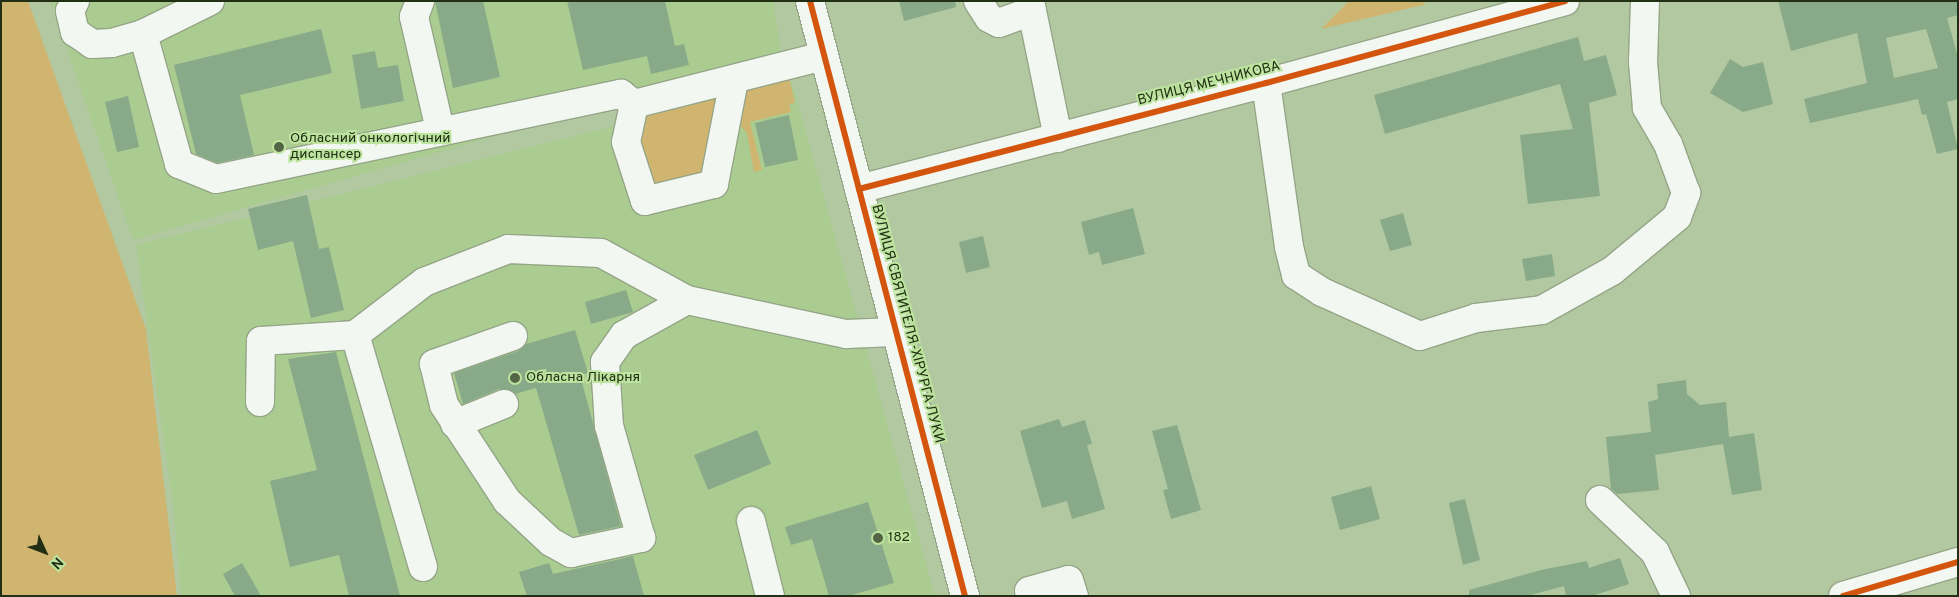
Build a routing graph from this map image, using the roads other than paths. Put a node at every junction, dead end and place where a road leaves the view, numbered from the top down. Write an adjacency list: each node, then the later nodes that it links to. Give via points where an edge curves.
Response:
1 (75, 1): 9 (street, via 70,11 76,32 92,44 112,43)
2 (420, 1): 14 (street, via 414,17)
3 (810, 1): 10 (street, ВУЛИЦЯ СВЯТИТЕЛЯ-ХІРУРГА ЛУКИ)
4 (978, 1): 8 (street, via 989,18 998,23)
5 (1565, 1): 12 (street, ВУЛИЦЯ МЕЧНИКОВА)
6 (1645, 1): 12 (street, via 1643,62 1647,108 1668,144 1686,194 1677,217 1612,271 1542,310 1476,318 1420,336 1322,292 1296,275 1288,246)
7 (210, 2): 9 (street)
8 (1031, 6): 15 (street)
9 (143, 34): 14 (street, via 179,164 216,179)
10 (824, 56): 11 (street); 16 (street, ВУЛИЦЯ СВЯТИТЕЛЯ-ХІРУРГА ЛУКИ)
11 (734, 80): 13 (street); 13 (street, via 714,184 645,201 626,142)
12 (1266, 84): 15 (street, ВУЛИЦЯ МЕЧНИКОВА)
13 (634, 104): 14 (street, via 620,94)
14 (440, 130)
15 (1058, 138): 16 (street, ВУЛИЦЯ МЕЧНИКОВА)
16 (859, 188): 18 (street, ВУЛИЦЯ СВЯТИТЕЛЯ-ХІРУРГА ЛУКИ)
17 (688, 300): 18 (street, via 846,334); 19 (street, via 601,253 508,249 424,282); 23 (street, via 624,335 606,362 609,426 641,538 571,553 550,542 507,501)
18 (896, 332): 30 (street, ВУЛИЦЯ СВЯТИТЕЛЯ-ХІРУРГА ЛУКИ)
19 (355, 336): 21 (street, via 261,341); 27 (street)
20 (513, 336): 23 (street, via 434,364 444,405)
21 (260, 402)
22 (504, 404): 23 (street)
23 (455, 424)
24 (1600, 500): 32 (street, via 1655,552)
25 (751, 521): 29 (street)
26 (1958, 562): 33 (street)
27 (423, 567)
28 (1024, 594): 31 (street, via 1070,580)
29 (770, 596)
30 (965, 596)
31 (1074, 596)
32 (1676, 596)
33 (1843, 596)

